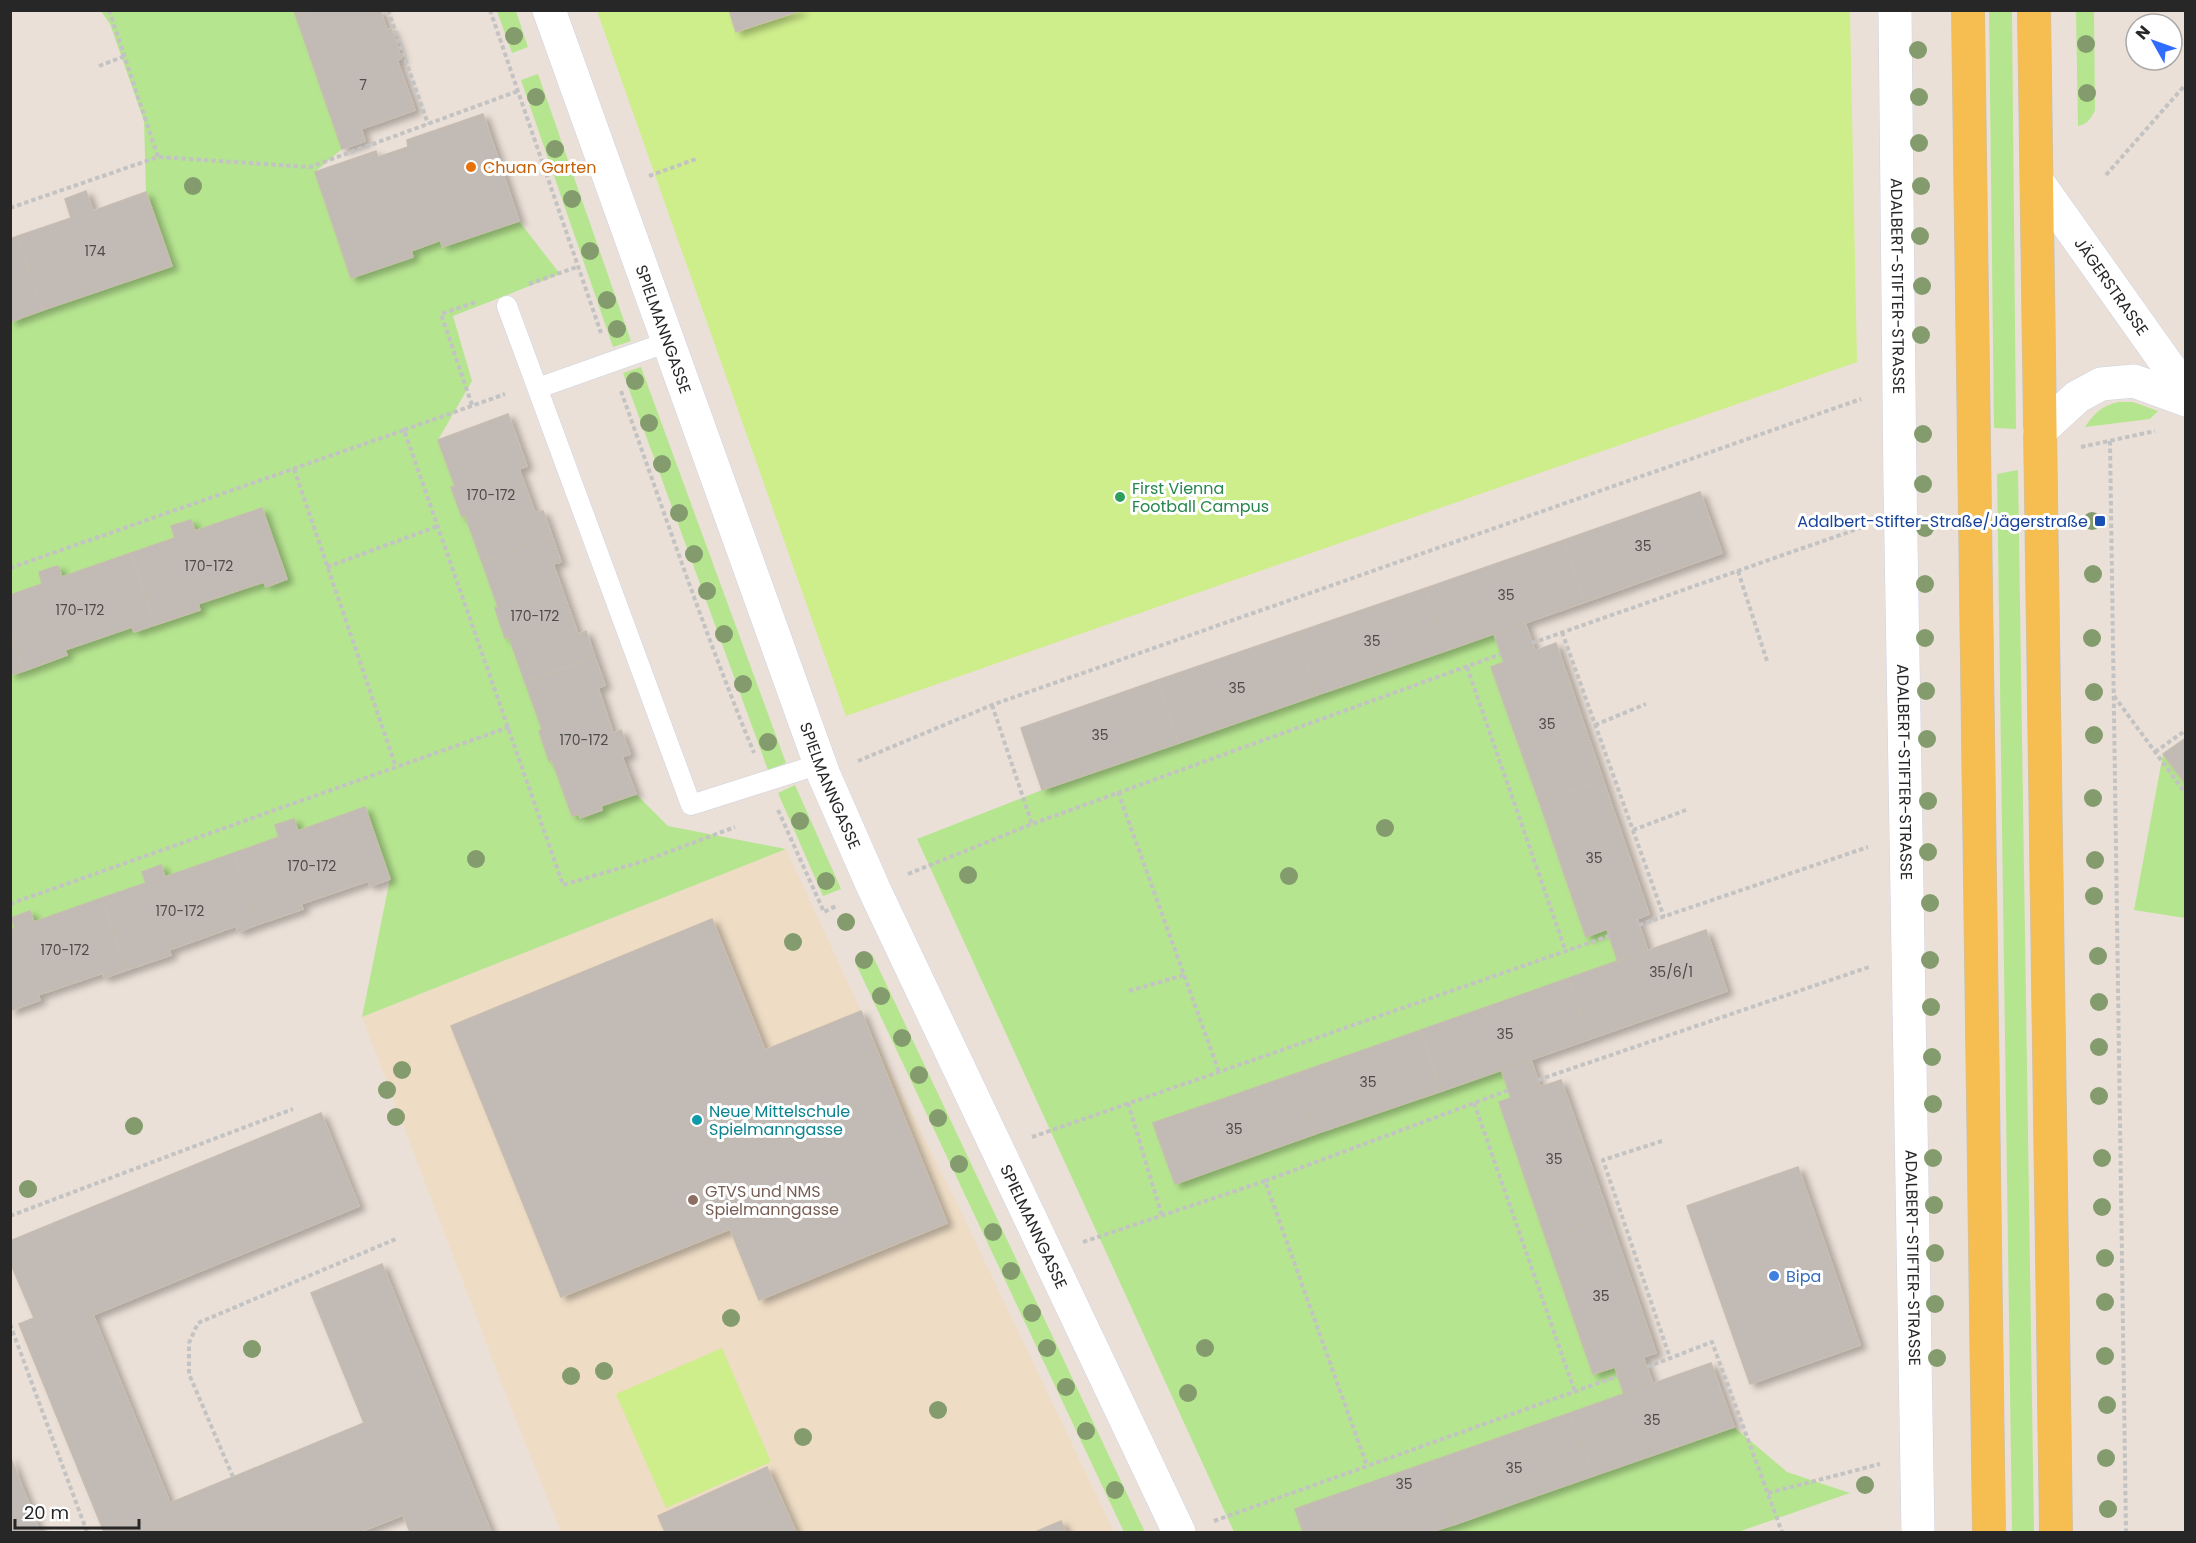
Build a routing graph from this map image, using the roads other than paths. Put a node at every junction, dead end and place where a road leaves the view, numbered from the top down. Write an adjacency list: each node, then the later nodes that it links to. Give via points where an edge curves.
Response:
1 (549, 10): 7 (street, SPIELMANNGASSE)
2 (1895, 10): 14 (street, ADALBERT-STIFTER-STRASSE)
3 (1968, 10): 15 (main road)
4 (2034, 10): 5 (main road)
5 (2037, 181): 9 (street, JÄGERSTRASSE); 11 (main road)
6 (507, 306): 8 (lane)
7 (668, 342): 8 (lane); 12 (street, SPIELMANNGASSE)
8 (537, 386): 12 (lane, via 691,806 766,781)
9 (2186, 391)
10 (2186, 400): 11 (street, via 2134,381 2101,384 2077,397)
11 (2040, 431): 16 (main road)
12 (822, 769): 13 (street, SPIELMANNGASSE, via 874,889 1048,1254)
13 (1191, 1529)
14 (1918, 1533)
15 (1989, 1533)
16 (2056, 1533)

